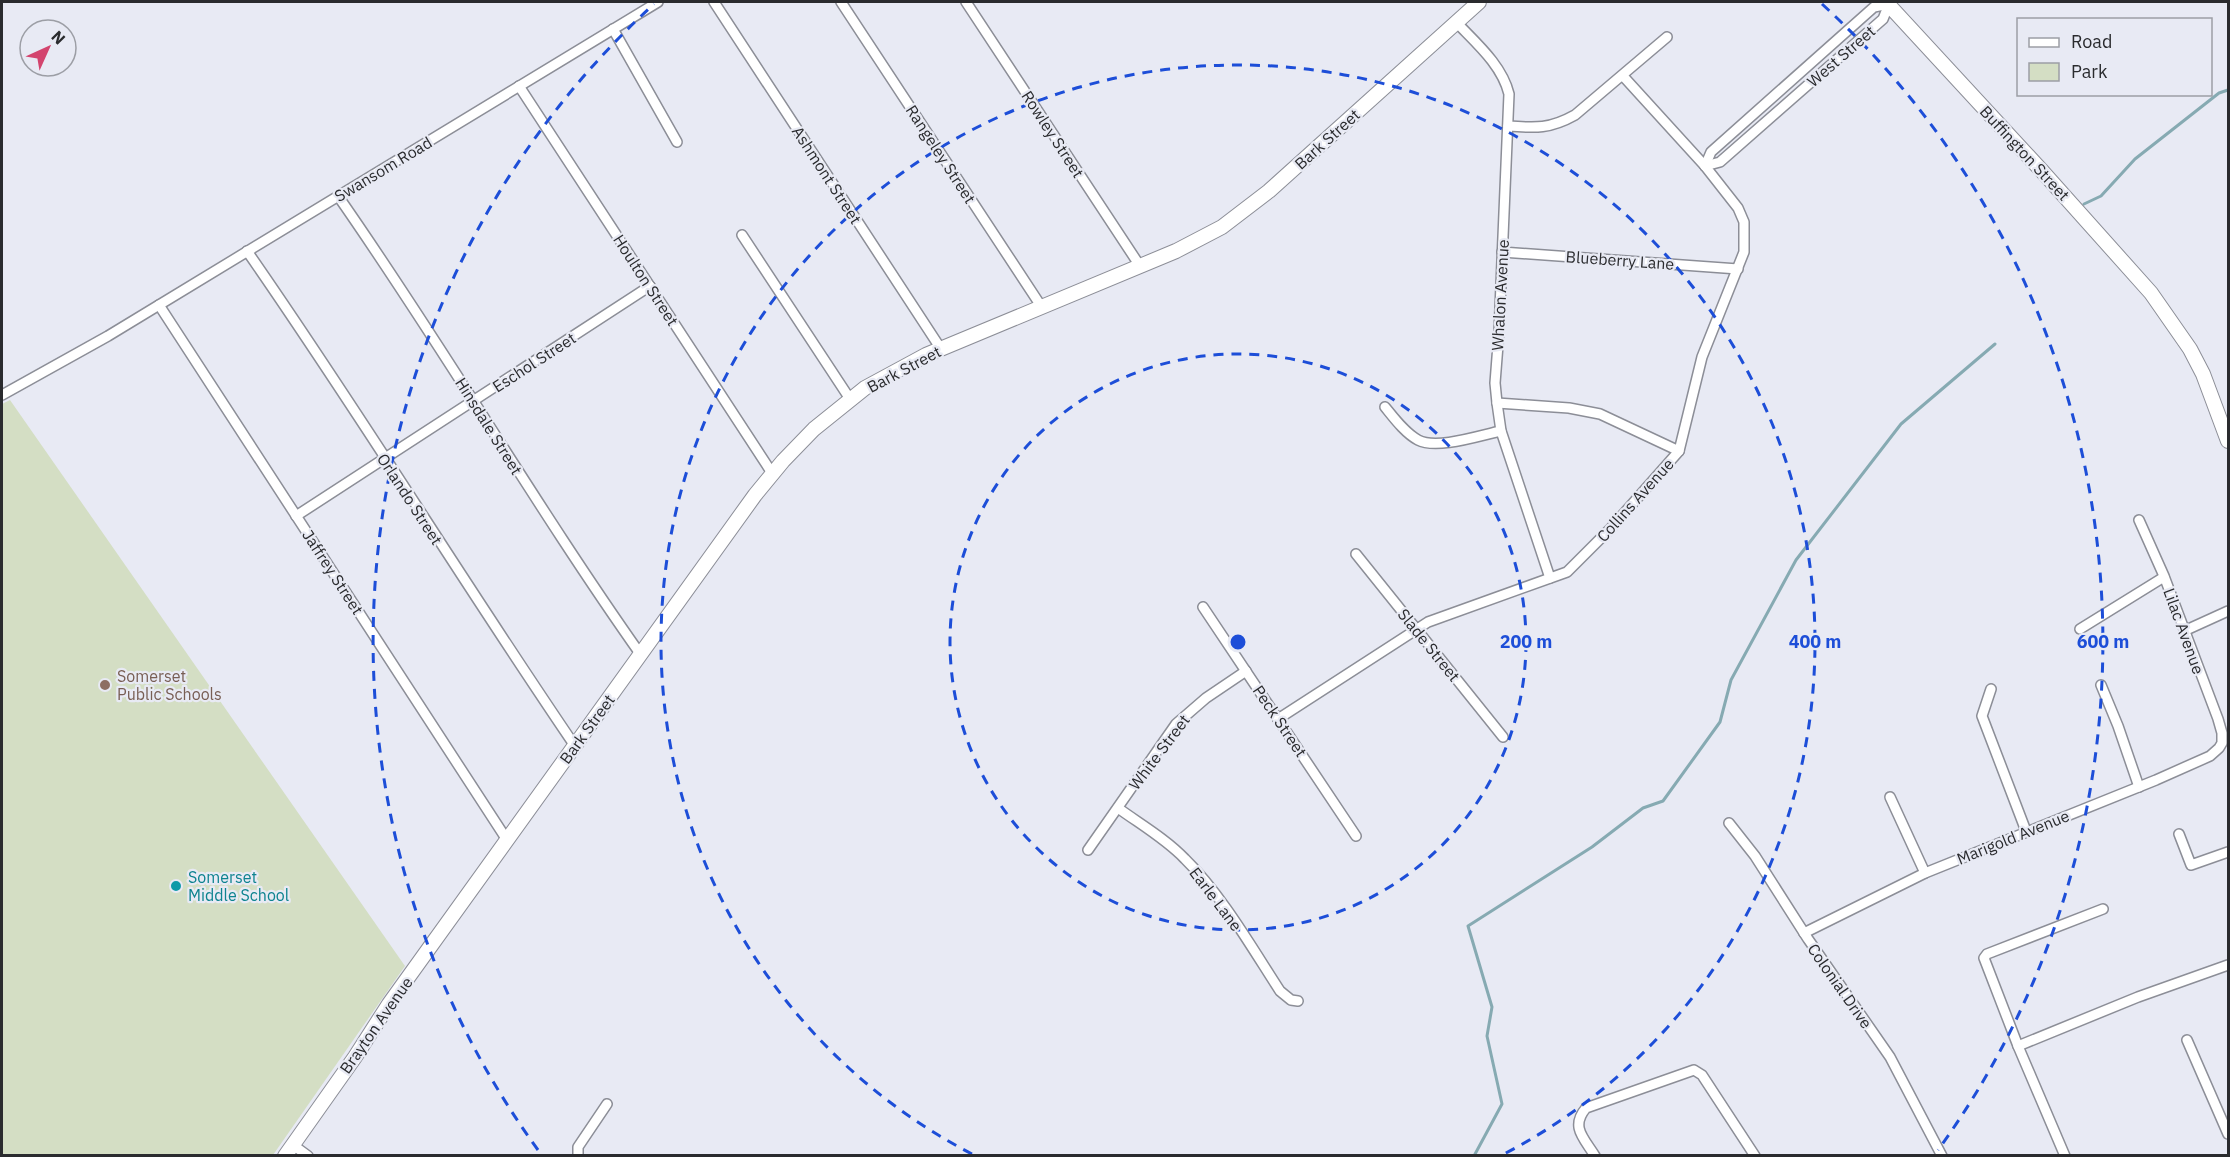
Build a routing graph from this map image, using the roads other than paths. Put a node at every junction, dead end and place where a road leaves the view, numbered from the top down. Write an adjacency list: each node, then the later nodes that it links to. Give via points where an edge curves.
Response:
1 (657, 2): 8 (street, Swansom Road)
2 (714, 2): 24 (street, Ashmont Street)
3 (841, 2): 23 (street, Rangeley Street)
4 (966, 2): 19 (street, Rowley Street)
5 (1479, 2): 7 (main road, Bark Street)
6 (1888, 3): 14 (street, West Street, via 1874,7 1711,152); 14 (street, West Street, via 1883,19 1720,162); 31 (main road, Buffington Street, via 2161,306 2203,374)
7 (1456, 22): 12 (street, Whalon Avenue, via 1503,78 1509,94); 19 (main road, Bark Street, via 1252,205 1197,242)
8 (613, 29): 11 (street, Swansom Road); 13 (street)
9 (1667, 37): 10 (street)
10 (1623, 76): 12 (street, via 1575,115 1557,124 1535,128); 14 (street, Collins Avenue)
11 (519, 86): 15 (street, Swansom Road); 21 (street, Houlton Street)
12 (1508, 126): 18 (street, Whalon Avenue)
13 (677, 142)
14 (1705, 166): 20 (street, Collins Avenue, via 1744,222 1744,252)
15 (338, 196): 17 (street, Swansom Road); 27 (street, Hinsdale Street)
16 (742, 235): 26 (street)
17 (247, 251): 22 (street, Swansom Road); 33 (street, Orlando Street)
18 (1502, 252): 20 (street, Blueberry Lane); 28 (street, Whalon Avenue)
19 (1140, 266): 23 (main road, Bark Street)
20 (1738, 269): 32 (street, Collins Avenue, via 1702,357)
21 (650, 286): 27 (street, Eschol Street); 34 (street, Houlton Street)
22 (159, 305): 25 (street, Swansom Road); 35 (street, Jaffrey Street)
23 (1041, 306): 24 (main road, Bark Street)
24 (941, 349): 26 (main road, Bark Street)
25 (2, 395)
26 (850, 399): 34 (main road, Bark Street, via 803,439)
27 (474, 401): 33 (street, Eschol Street); 45 (street, Hinsdale Street)
28 (1497, 403): 30 (street, Whalon Avenue); 32 (street, via 1600,414)
29 (1385, 406): 30 (street, via 1418,440 1431,444)
30 (1501, 431): 39 (street, Whalon Avenue)
31 (2229, 441)
32 (1679, 451): 39 (street, Collins Avenue, via 1579,562)
33 (384, 458): 35 (street, Eschol Street); 52 (street, Orlando Street)
34 (772, 473): 45 (main road, Bark Street)
35 (296, 516): 60 (street, Jaffrey Street)
36 (2139, 520): 38 (street, Lilac Avenue)
37 (1356, 554): 43 (street, Slade Street)
38 (2164, 577): 42 (street); 44 (street, Lilac Avenue)
39 (1550, 578): 43 (street, Collins Avenue)
40 (1203, 607): 46 (street, Peck Street)
41 (2229, 610): 44 (street)
42 (2080, 628)
43 (1416, 629): 49 (street, Collins Avenue); 50 (street, Slade Street)
44 (2184, 631): 51 (street, Lilac Avenue, via 2218,719)
45 (641, 655): 52 (main road, Bark Street)
46 (1246, 671): 49 (street, Peck Street); 55 (street, White Street, via 1176,724)
47 (2101, 685): 53 (street)
48 (1990, 689): 57 (street, via 1982,716)
49 (1278, 719): 59 (street, Peck Street)
50 (1503, 737)
51 (2222, 743): 53 (street, Marigold Avenue, via 2210,756)
52 (575, 746): 60 (main road, Bark Street)
53 (2139, 787): 57 (street, Marigold Avenue)
54 (1890, 797): 63 (street)
55 (1118, 808): 61 (street, White Street); 68 (street, Earle Lane, via 1183,856 1280,991)
56 (1729, 823): 66 (street, Colonial Drive)
57 (2026, 831): 63 (street, Marigold Avenue)
58 (2179, 834): 62 (street, via 2192,865)
59 (1356, 836)
60 (507, 840): 64 (main road, Bark Street)
61 (1088, 850)
62 (2229, 852)
63 (1925, 873): 66 (street, Marigold Avenue)
64 (467, 896): 73 (main road, Brayton Avenue)
65 (2103, 909): 70 (street, via 1984,958)
66 (1804, 933): 78 (street, Colonial Drive, via 1890,1057)
67 (2229, 965): 70 (street)
68 (1298, 1001)
69 (2187, 1040): 72 (street)
70 (2018, 1046): 79 (street)
71 (607, 1104): 75 (street, via 578,1147)
72 (2229, 1134)
73 (289, 1150): 74 (street)
74 (308, 1155)
75 (578, 1155)
76 (1595, 1155): 77 (street, via 1578,1123 1586,1108 1694,1070 1702,1075)
77 (1755, 1155)
78 (1942, 1155)
79 (2065, 1155)

